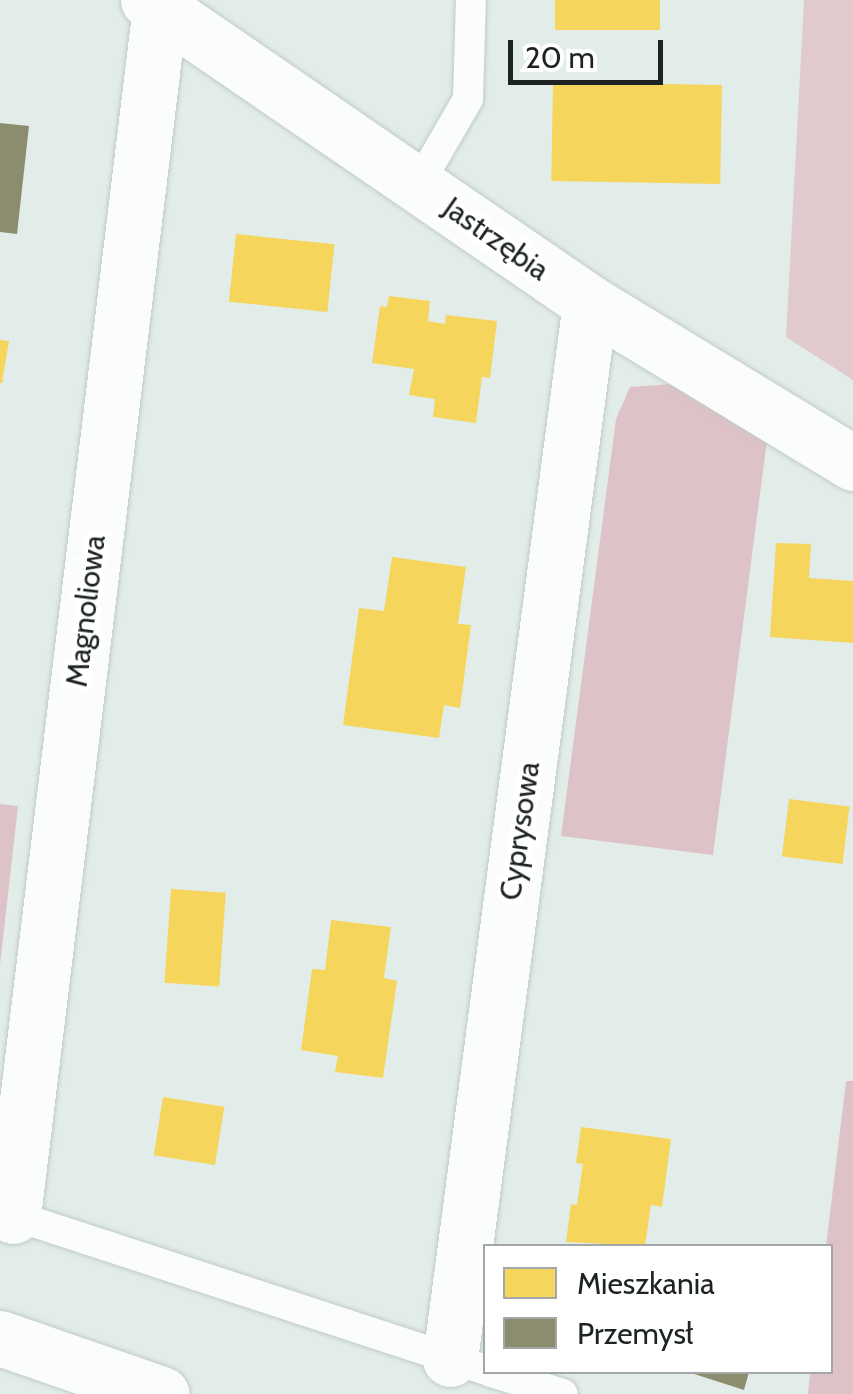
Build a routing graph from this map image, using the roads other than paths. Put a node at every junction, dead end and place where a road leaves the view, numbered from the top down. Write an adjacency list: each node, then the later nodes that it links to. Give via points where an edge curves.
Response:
1 (471, 0): 3 (lane, via 468,99)
2 (154, 4): 3 (street, Jastrzębia); 6 (street, Magnoliowa)
3 (418, 184): 4 (street, Jastrzębia)
4 (590, 303): 5 (street, Jastrzębia); 7 (street, Cyprysowa)
5 (853, 464)
6 (6, 1213): 10 (lane)
7 (489, 1244)
8 (483, 1302): 10 (street, Cyprysowa)
9 (0, 1338): 12 (street)
10 (476, 1367)
11 (499, 1374): 13 (lane)
12 (162, 1394)
13 (563, 1394)

